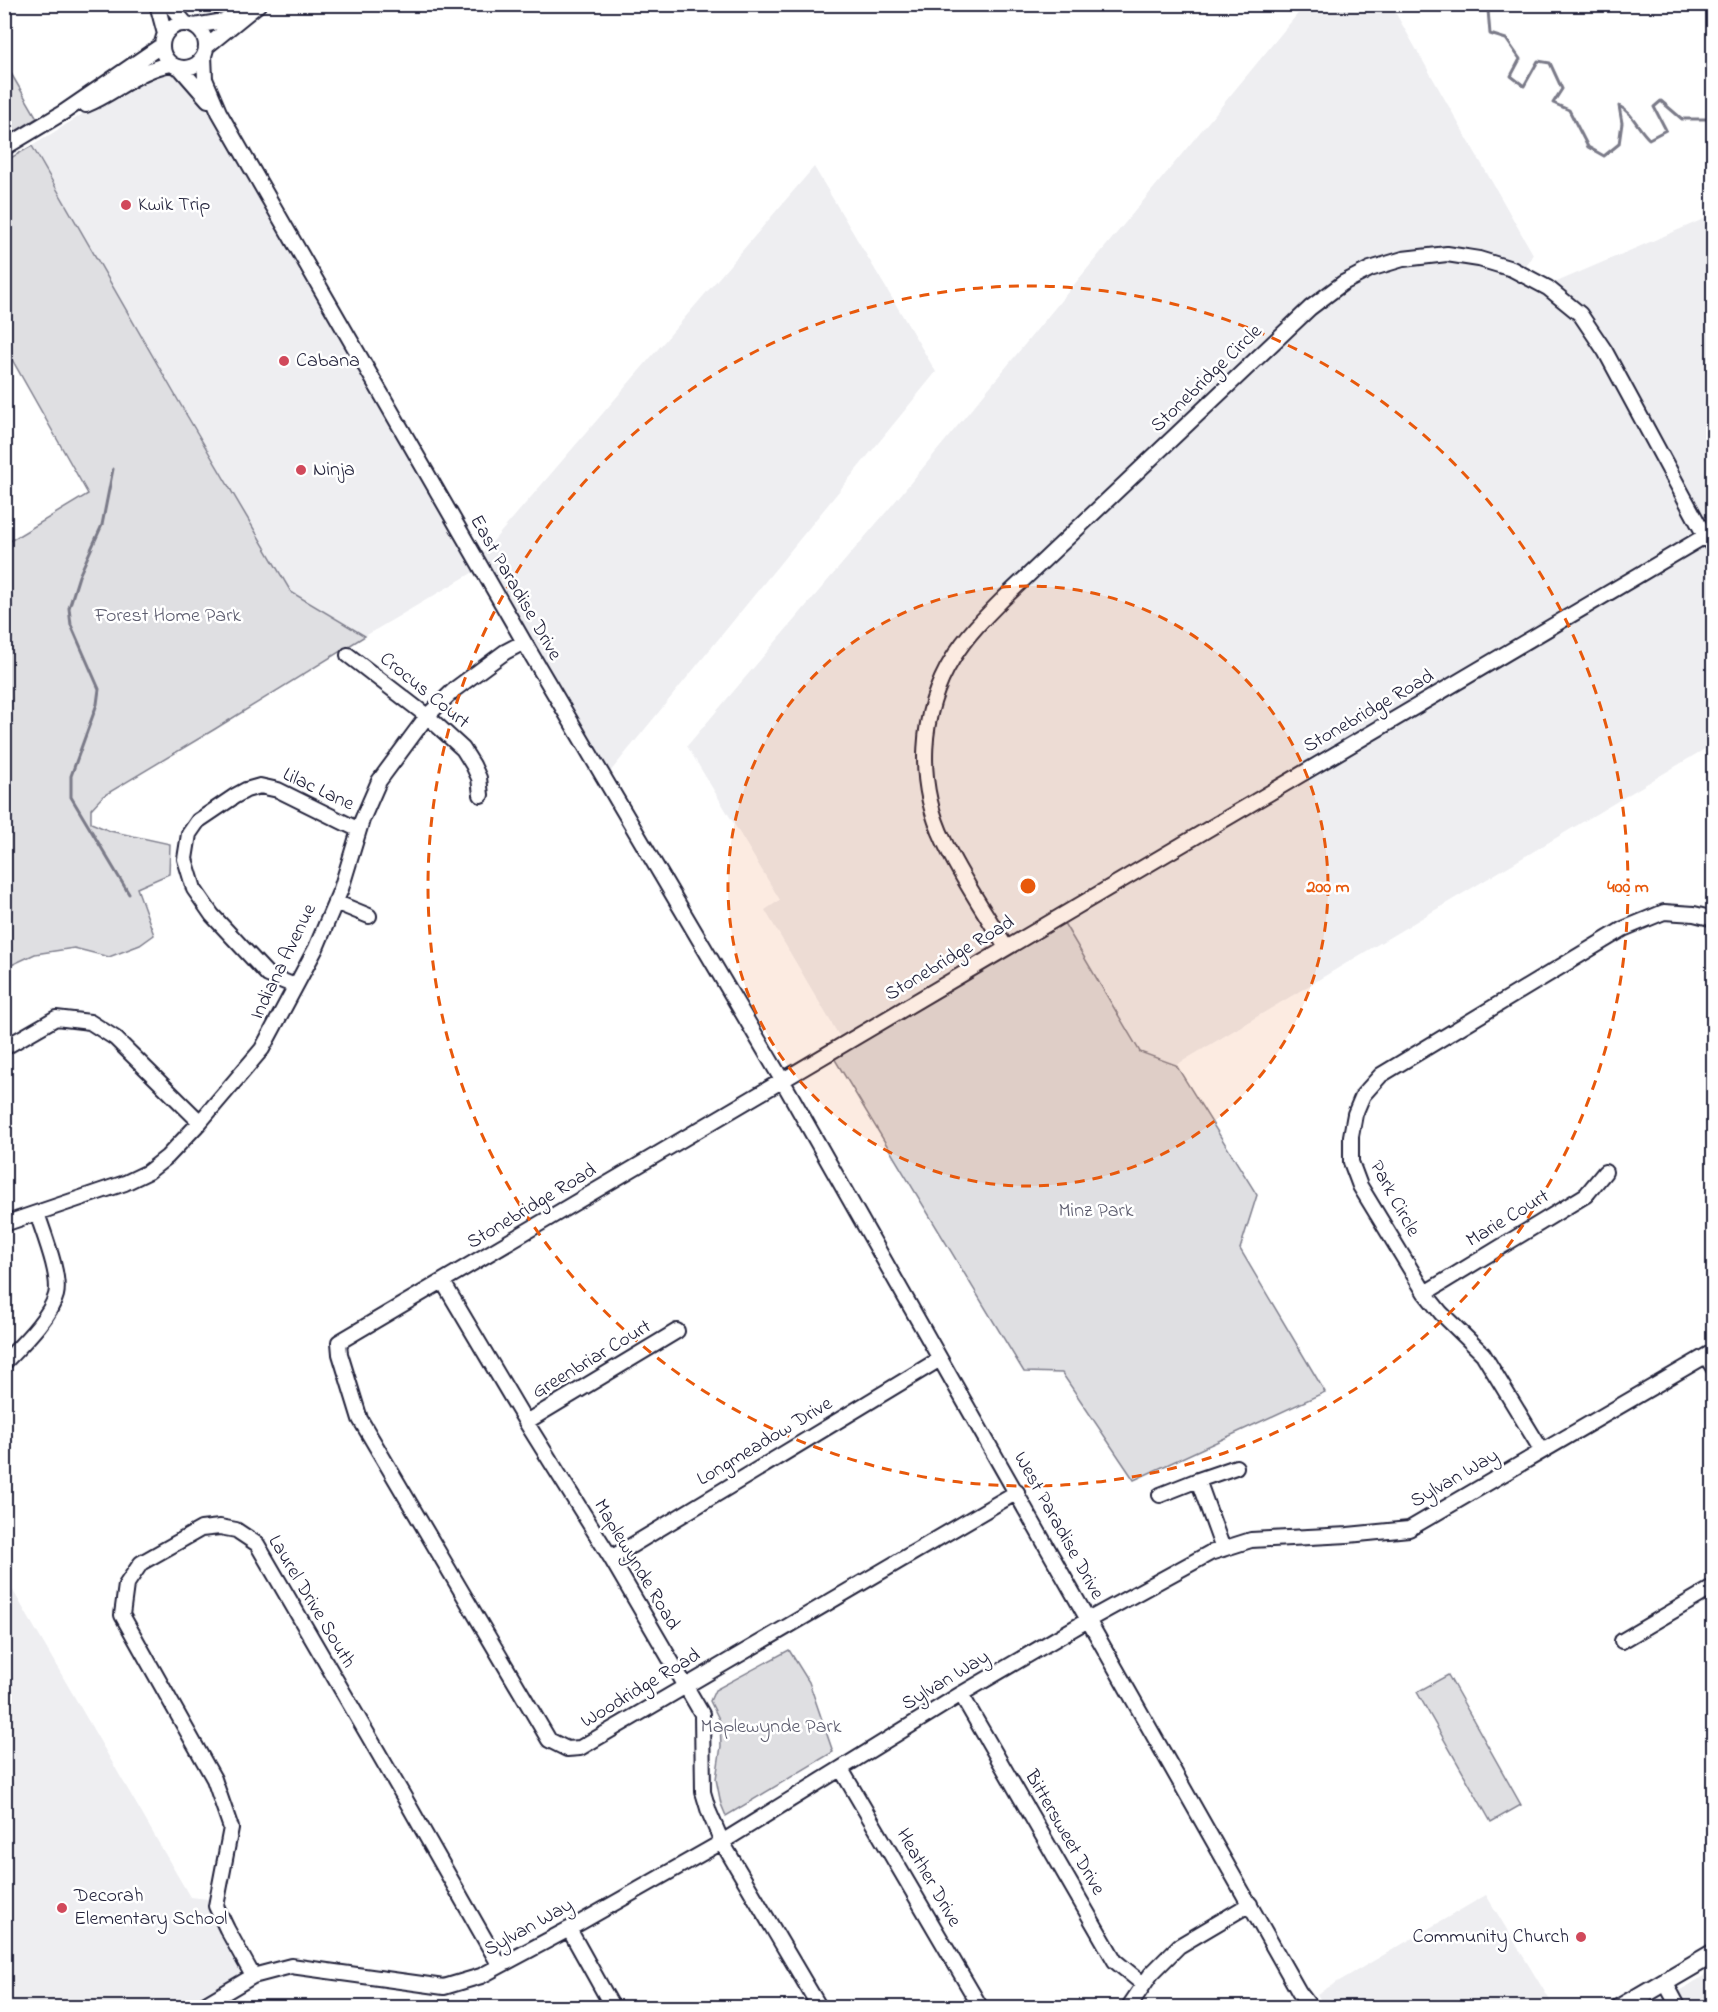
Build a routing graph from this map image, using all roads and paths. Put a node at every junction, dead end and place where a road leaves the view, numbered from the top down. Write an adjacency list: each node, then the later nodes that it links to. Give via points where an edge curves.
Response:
1 (157, 4): 6 (street)
2 (169, 4): 5 (street)
3 (251, 4): 5 (street, via 224,21)
4 (259, 4): 7 (street)
5 (190, 25): 6 (street, via 171,28); 7 (street, via 201,31)
6 (163, 40): 8 (street, via 166,59); 9 (street)
7 (205, 51): 8 (street, via 198,63); 10 (street, East Paradise Drive, via 205,79)
8 (176, 66): 9 (street, via 149,69 105,96); 10 (street, East Paradise Drive)
9 (64, 112): 11 (street)
10 (219, 112): 13 (street, East Paradise Drive)
11 (4, 147)
12 (1709, 541): 21 (street, Stonebridge Road); 21 (street, Stonebridge Circle, via 1605,351 1580,314 1548,288 1512,268 1447,254 1403,259 1343,283 1310,308 1003,599 965,640 938,685 928,720 924,759 935,821)
13 (524, 642): 15 (street, Indiana Avenue, via 455,689); 24 (street, East Paradise Drive)
14 (348, 655): 15 (street, Crocus Court)
15 (427, 716): 16 (street, Crocus Court, via 468,757 479,778); 17 (street, Indiana Avenue, via 379,781)
16 (481, 795)
17 (359, 830): 18 (street, Indiana Avenue); 22 (street, Lilac Lane, via 278,790 260,786 235,796 198,821 189,834 185,859 194,889 212,915 267,975)
18 (335, 902): 19 (street); 22 (street, Indiana Avenue)
19 (369, 916)
20 (1713, 919): 30 (street, Park Circle, via 1664,912 1623,929 1381,1075 1363,1095 1351,1136 1351,1162 1360,1186)
21 (1006, 948): 24 (street, Stonebridge Road)
22 (295, 986): 25 (street, Indiana Avenue, via 262,1049)
23 (4, 1048): 25 (street, via 56,1018 90,1022 115,1038)
24 (782, 1080): 29 (street, Stonebridge Road); 34 (street, West Paradise Drive)
25 (200, 1122): 27 (street, Indiana Avenue, via 148,1172)
26 (1605, 1172): 30 (street, Marie Court, via 1586,1195)
27 (37, 1212): 28 (street, Indiana Avenue); 35 (street, via 54,1270 56,1294 42,1320)
28 (4, 1224)
29 (443, 1282): 32 (street, Stonebridge Road); 37 (street, Maplewynde Road)
30 (1425, 1293): 38 (street, Park Circle, via 1483,1354)
31 (677, 1331): 37 (street, Greenbriar Court)
32 (339, 1342): 48 (street, Woodridge Road, via 360,1419 549,1740 567,1749 580,1748)
33 (1710, 1353): 36 (street); 38 (street, Sylvan Way)
34 (940, 1359): 41 (street, West Paradise Drive); 44 (street, Longmeadow Drive)
35 (4, 1363)
36 (1713, 1369)
37 (526, 1422): 44 (street, Maplewynde Road)
38 (1542, 1451): 43 (street, Sylvan Way, via 1409,1528 1251,1540)
39 (1236, 1467): 40 (street)
40 (1198, 1480): 42 (street); 43 (street)
41 (1017, 1492): 46 (street, West Paradise Drive); 48 (street, Woodridge Road)
42 (1161, 1496)
43 (1223, 1549): 46 (street, Sylvan Way)
44 (611, 1558): 48 (street, Maplewynde Road)
45 (1713, 1587): 47 (street)
46 (1089, 1620): 49 (street, Sylvan Way); 52 (street, West Paradise Drive)
47 (1622, 1641)
48 (685, 1686): 51 (street, Maplewynde Road, via 702,1714 703,1792)
49 (961, 1694): 50 (street, Sylvan Way); 58 (street, Bittersweet Drive, via 1115,1961)
50 (841, 1769): 51 (street, Sylvan Way); 63 (street, Heather Drive)
51 (722, 1842): 53 (street, Sylvan Way); 62 (street, Maplewynde Road)
52 (1250, 1904): 58 (street, via 1179,1946); 59 (street, West Paradise Drive)
53 (569, 1929): 55 (street, Sylvan Way); 61 (street)
54 (1713, 1953): 57 (main road)
55 (500, 1966): 56 (street, Sylvan Way, via 444,1987 291,1966); 56 (street, Laurel Drive South, via 257,1544 236,1530 220,1527 201,1529 141,1563 126,1584 122,1615 214,1779 231,1828 216,1906)
56 (253, 1976): 60 (street, Sylvan Way)
57 (1665, 1982): 67 (main road); 68 (street)
58 (1143, 1984): 64 (street)
59 (1299, 1992): 65 (street, West Paradise Drive); 66 (street, West Paradise Drive)
60 (199, 2007)
61 (613, 2007)
62 (820, 2007)
63 (981, 2007)
64 (1128, 2007)
65 (1303, 2007)
66 (1311, 2007)
67 (1620, 2007)
68 (1679, 2007)

